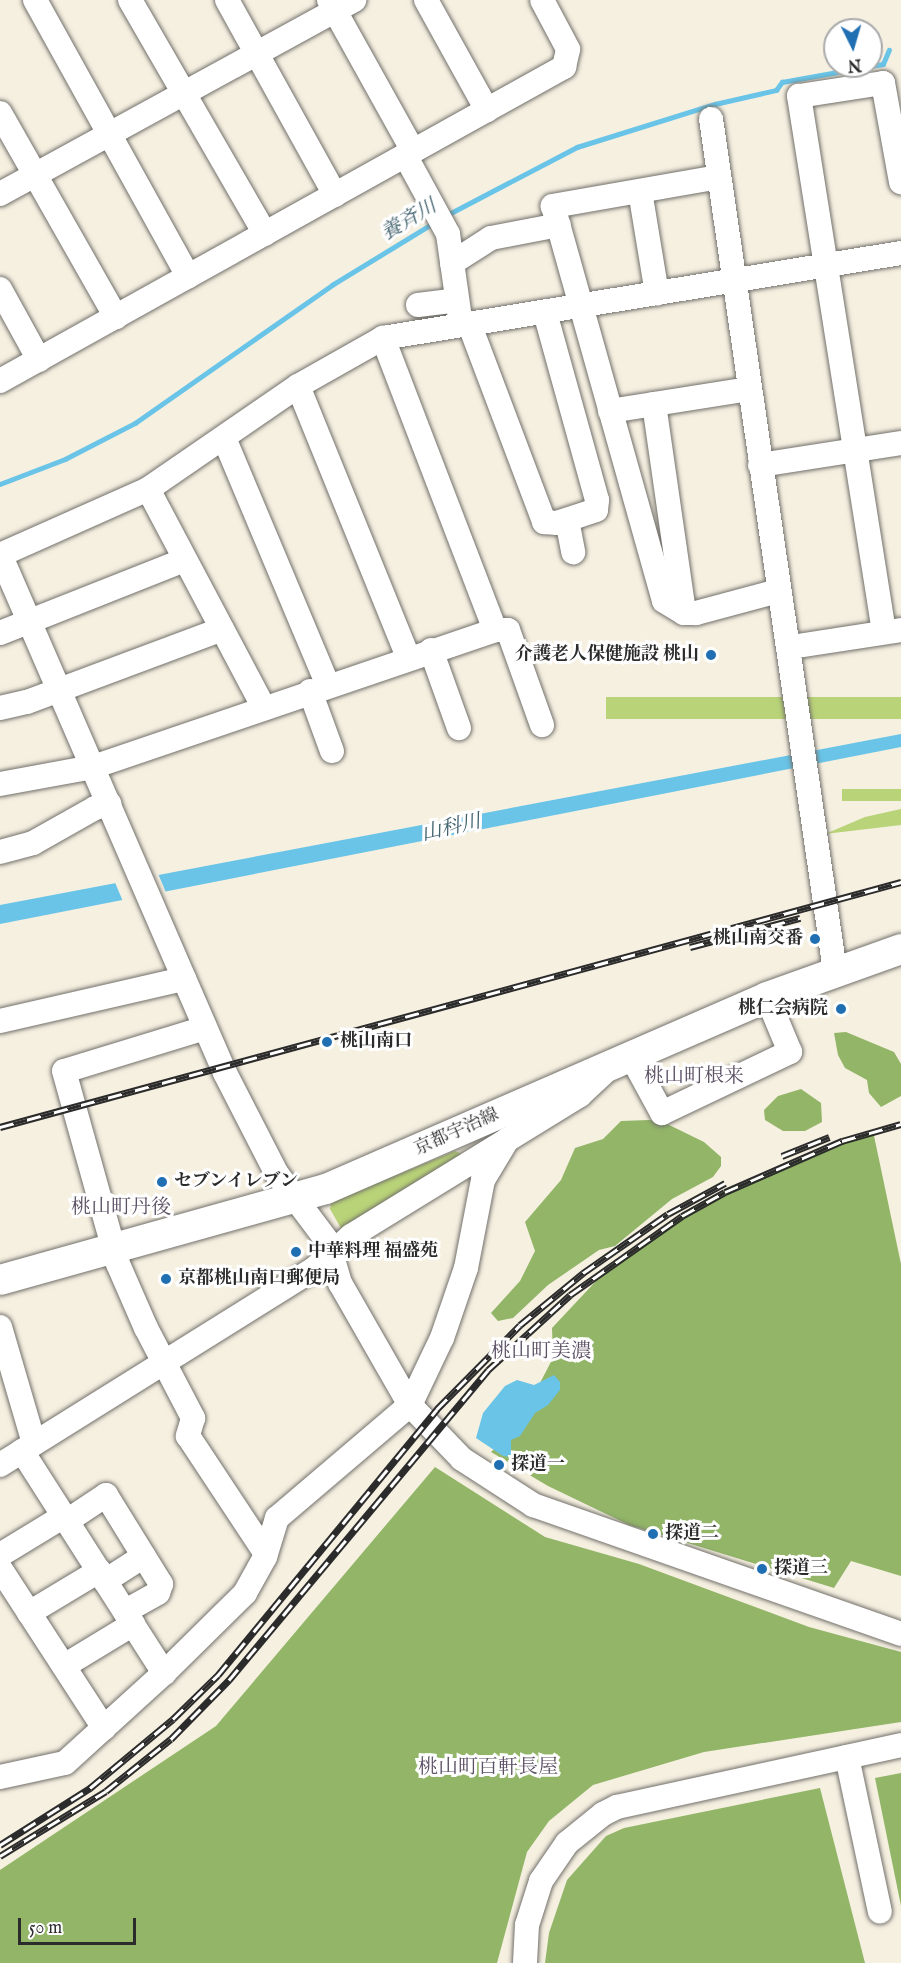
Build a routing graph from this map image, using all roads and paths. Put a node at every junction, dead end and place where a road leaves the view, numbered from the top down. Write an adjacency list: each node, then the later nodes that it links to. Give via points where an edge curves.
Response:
1 (35, 0): 12 (street)
2 (130, 0): 8 (street)
3 (227, 0): 7 (street)
4 (426, 0): 9 (street)
5 (542, 0): 9 (street, via 568,50 564,67)
6 (339, 4): 7 (street); 13 (street)
7 (257, 53): 8 (street); 19 (street)
8 (183, 95): 12 (street); 21 (street)
9 (487, 110): 13 (street)
10 (0, 113): 14 (street)
11 (711, 119): 15 (street)
12 (109, 134): 14 (street); 25 (street)
13 (409, 153): 19 (street); 23 (street, via 448,234)
14 (35, 175): 18 (street); 33 (street)
15 (719, 177): 17 (street); 26 (street)
16 (901, 182): 24 (street, via 884,82 798,96)
17 (640, 191): 20 (street, via 554,206); 28 (street)
18 (0, 194)
19 (335, 195): 21 (street)
20 (559, 225): 23 (street, via 491,238); 31 (street)
21 (265, 234): 25 (street)
22 (901, 253): 24 (street)
23 (452, 263): 29 (street)
24 (828, 266): 26 (street); 44 (street)
25 (188, 276): 33 (street)
26 (733, 281): 28 (street); 39 (street)
27 (0, 289): 36 (street)
28 (657, 294): 31 (street)
29 (456, 300): 30 (street); 34 (street)
30 (418, 305)
31 (581, 307): 32 (street); 41 (street)
32 (545, 312): 34 (street); 47 (street, via 597,500 596,510)
33 (116, 317): 36 (street)
34 (465, 324): 35 (street); 47 (street, via 544,522)
35 (383, 338): 38 (street); 55 (street)
36 (39, 360): 37 (street)
37 (0, 381)
38 (298, 386): 42 (street); 60 (street)
39 (749, 389): 40 (street); 45 (street)
40 (654, 404): 41 (street); 52 (street)
41 (610, 411): 52 (street, via 660,591 664,601)
42 (224, 438): 46 (street); 61 (street)
43 (901, 443): 44 (street)
44 (856, 451): 45 (street); 56 (street)
45 (760, 465): 51 (street)
46 (148, 489): 49 (street); 50 (street)
47 (567, 520): 48 (street)
48 (573, 552)
49 (0, 554): 53 (street)
50 (184, 560): 53 (street); 54 (street)
51 (778, 591): 52 (street); 58 (street)
52 (684, 614)
53 (30, 621): 57 (street); 62 (street)
54 (222, 629): 62 (street); 64 (street)
55 (495, 630): 59 (street); 65 (street, via 508,630)
56 (892, 631): 58 (street)
57 (0, 633)
58 (791, 646): 73 (street)
59 (432, 650): 60 (street); 66 (street)
60 (408, 657): 61 (street)
61 (319, 688): 64 (street); 67 (street)
62 (59, 690): 63 (street); 68 (street)
63 (0, 708)
64 (264, 708): 68 (street)
65 (542, 725)
66 (459, 728)
67 (332, 751)
68 (93, 767): 69 (street); 70 (street)
69 (0, 784)
70 (109, 804): 71 (street, via 33,843); 74 (street)
71 (0, 852)
72 (901, 949): 73 (main road, 京都宇治線)
73 (835, 971): 75 (main road, 京都宇治線)
74 (184, 979): 76 (street); 77 (street)
75 (767, 997): 78 (main road, 京都宇治線); 78 (street, via 790,1053 662,1113)
76 (0, 1021)
77 (205, 1028): 80 (street, via 277,1174); 81 (street, via 64,1071)
78 (623, 1060): 79 (street, via 580,1095); 80 (main road, 京都宇治線)
79 (507, 1140): 82 (street, via 351,1236); 87 (street, via 483,1180 466,1268 442,1338)
80 (298, 1199): 81 (main road, 京都宇治線); 82 (street, via 328,1242)
81 (117, 1250): 83 (main road, 京都宇治線); 85 (street, via 128,1289)
82 (331, 1254): 85 (street, via 314,1269); 87 (street, via 340,1283)
83 (0, 1279)
84 (0, 1327): 86 (street)
85 (164, 1360): 88 (street); 91 (street, via 193,1418 188,1436)
86 (5, 1364): 88 (street)
87 (410, 1405): 91 (street, via 277,1518); 98 (street, via 462,1459 533,1505)
88 (28, 1447): 89 (street); 90 (street)
89 (0, 1464)
90 (66, 1518): 92 (street); 93 (street, via 106,1495); 95 (street)
91 (266, 1554): 100 (street, via 244,1593)
92 (0, 1556)
93 (144, 1556): 95 (street); 97 (street, via 161,1584 158,1593)
94 (0, 1568): 96 (street)
95 (102, 1576): 96 (street); 97 (street)
96 (29, 1613): 99 (street)
97 (129, 1618): 99 (street); 100 (street)
98 (901, 1634)
99 (63, 1666): 101 (street)
100 (165, 1673): 101 (street)
101 (104, 1728): 104 (street, via 65,1763)
102 (901, 1745): 103 (street)
103 (847, 1757): 105 (street); 106 (street, via 617,1807 603,1814 567,1843 541,1881 526,1925)
104 (0, 1777)
105 (880, 1912)
106 (525, 1963)

